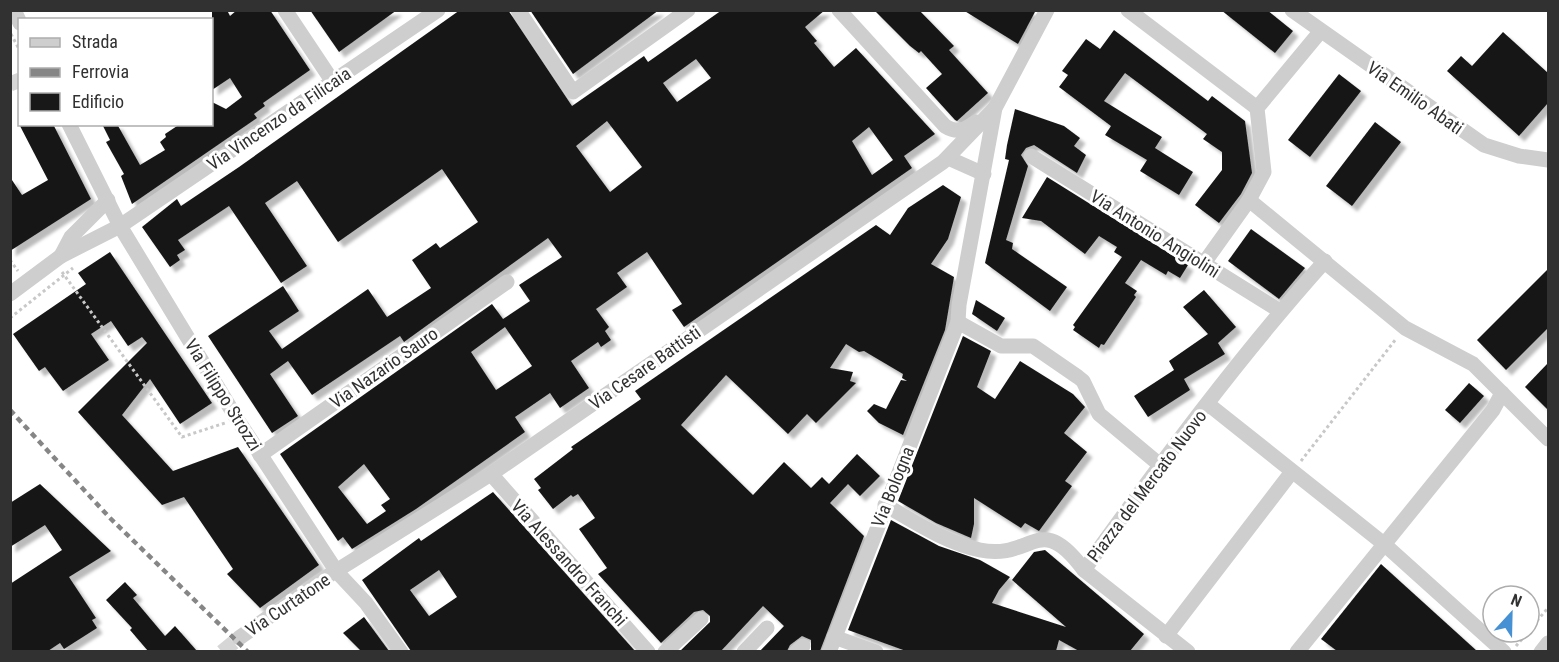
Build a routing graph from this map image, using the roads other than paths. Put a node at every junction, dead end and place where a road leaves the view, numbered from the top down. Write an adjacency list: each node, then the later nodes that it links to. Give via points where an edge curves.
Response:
1 (285, 10): 10 (street)
2 (438, 10): 10 (street, Via Vincenzo da Filicaia)
3 (518, 10): 4 (street, via 573,92)
4 (688, 10)
5 (839, 10): 11 (street, via 945,126 962,131)
6 (1047, 10): 11 (street, Via Bologna)
7 (1128, 10): 12 (street)
8 (1292, 10): 9 (street, Via Emilio Abati)
9 (1320, 32): 12 (street); 16 (street, Via Emilio Abati, via 1484,145)
10 (333, 82): 20 (street, Via Vincenzo da Filicaia)
11 (995, 108): 15 (street, Via Cesare Battisti); 17 (street, Via Bologna)
12 (1257, 108): 19 (street, via 1264,172)
13 (70, 126): 18 (street, Via Filippo Strozzi)
14 (1031, 156): 23 (street, Via Antonio Angiolini)
15 (948, 158): 17 (street); 34 (street, Via Cesare Battisti)
16 (1548, 160)
17 (984, 174): 27 (street, Via Bologna)
18 (108, 200): 20 (street, Via Filippo Strozzi); 21 (street, via 71,237)
19 (1249, 200): 22 (street); 23 (street)
20 (120, 226): 21 (street, Via Vincenzo da Filicaia); 31 (street, Via Filippo Strozzi)
21 (58, 259): 25 (street)
22 (1325, 261): 26 (street, Piazza del Mercato Nuovo); 28 (street, via 1405,328 1473,364)
23 (1203, 263): 26 (street, Via Antonio Angiolini)
24 (507, 282): 31 (street, Via Nazario Sauro)
25 (10, 294)
26 (1280, 311): 29 (street, Piazza del Mercato Nuovo)
27 (958, 322): 32 (street, via 1001,346 1033,346 1078,377 1099,414); 35 (street, Via Bologna)
28 (1502, 393): 30 (street); 36 (street, via 1493,410)
29 (1208, 404): 32 (street, Piazza del Mercato Nuovo); 33 (street, Piazza del Mercato Nuovo)
30 (1548, 439)
31 (260, 454): 38 (street, Via Filippo Strozzi)
32 (1160, 465): 37 (street, Piazza del Mercato Nuovo)
33 (1291, 473): 36 (street, Piazza del Mercato Nuovo); 41 (street)
34 (491, 474): 38 (street, Via Cesare Battisti); 46 (street, Via Alessandro Franchi)
35 (885, 505): 37 (street, via 958,544 982,551 1008,552 1042,538 1053,539); 44 (street, Via Bologna)
36 (1384, 544): 51 (street); 52 (street, Piazza del Mercato Nuovo)
37 (1084, 570): 41 (street, Piazza del Mercato Nuovo)
38 (337, 572): 42 (street, Via Curtatone); 45 (street, Via Filippo Strozzi, via 366,603)
39 (701, 619): 47 (street)
40 (767, 628): 48 (street)
41 (1166, 636): 50 (street, Piazza del Mercato Nuovo)
42 (239, 638)
43 (1548, 643): 53 (street)
44 (831, 644): 49 (street)
45 (401, 651)
46 (648, 651)
47 (665, 651)
48 (744, 651)
49 (876, 651)
50 (1188, 651)
51 (1297, 651)
52 (1504, 651)
53 (1541, 651)

